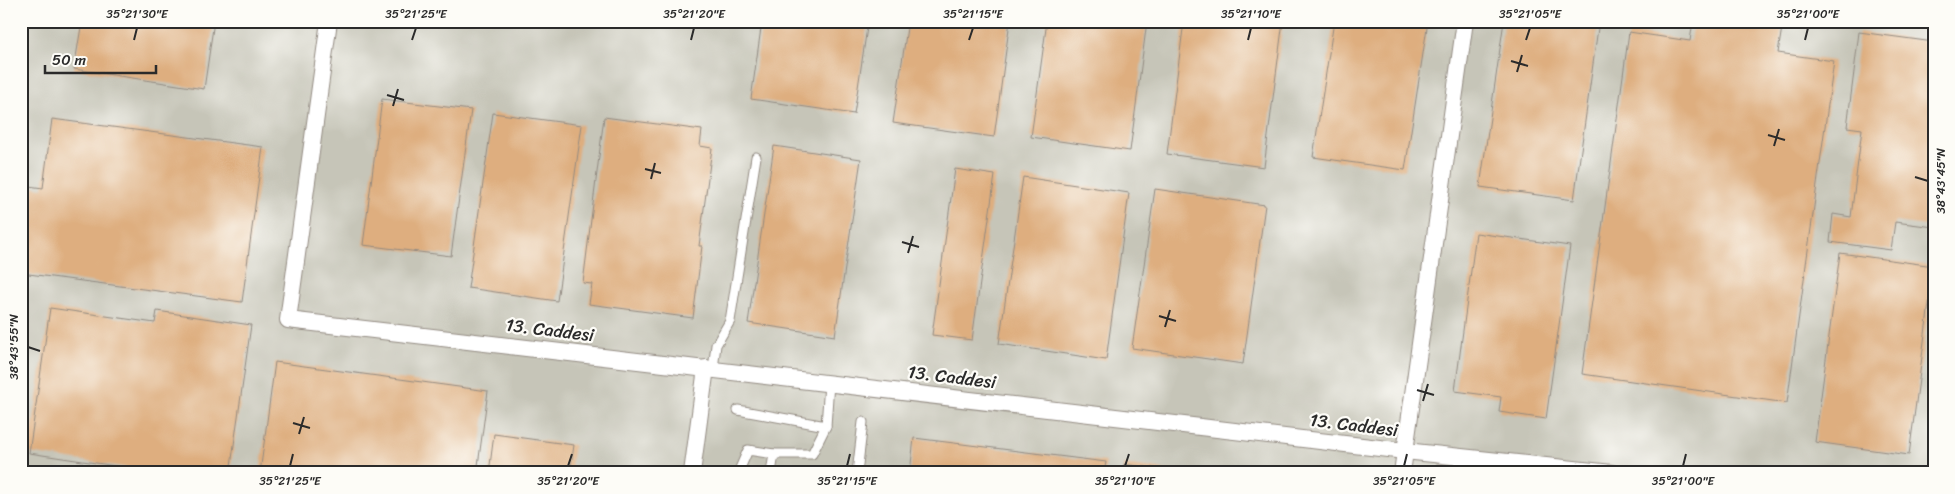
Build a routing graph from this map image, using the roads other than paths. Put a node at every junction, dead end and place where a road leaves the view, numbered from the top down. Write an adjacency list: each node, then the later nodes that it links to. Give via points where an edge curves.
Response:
1 (329, 21): 4 (street, 13. Caddesi, via 288,320)
2 (1465, 21): 9 (street)
3 (756, 157): 4 (lane, via 730,321 716,345)
4 (709, 368): 5 (street, 13. Caddesi); 11 (street)
5 (829, 383): 8 (lane); 9 (street, 13. Caddesi)
6 (738, 410): 8 (lane)
7 (863, 422): 14 (lane)
8 (826, 426): 10 (lane, via 812,454)
9 (1405, 451): 15 (street); 16 (street, 13. Caddesi)
10 (774, 454): 12 (lane, via 748,450); 13 (lane)
11 (692, 473)
12 (738, 473)
13 (772, 473)
14 (857, 473)
15 (1402, 473)
16 (1612, 473)

